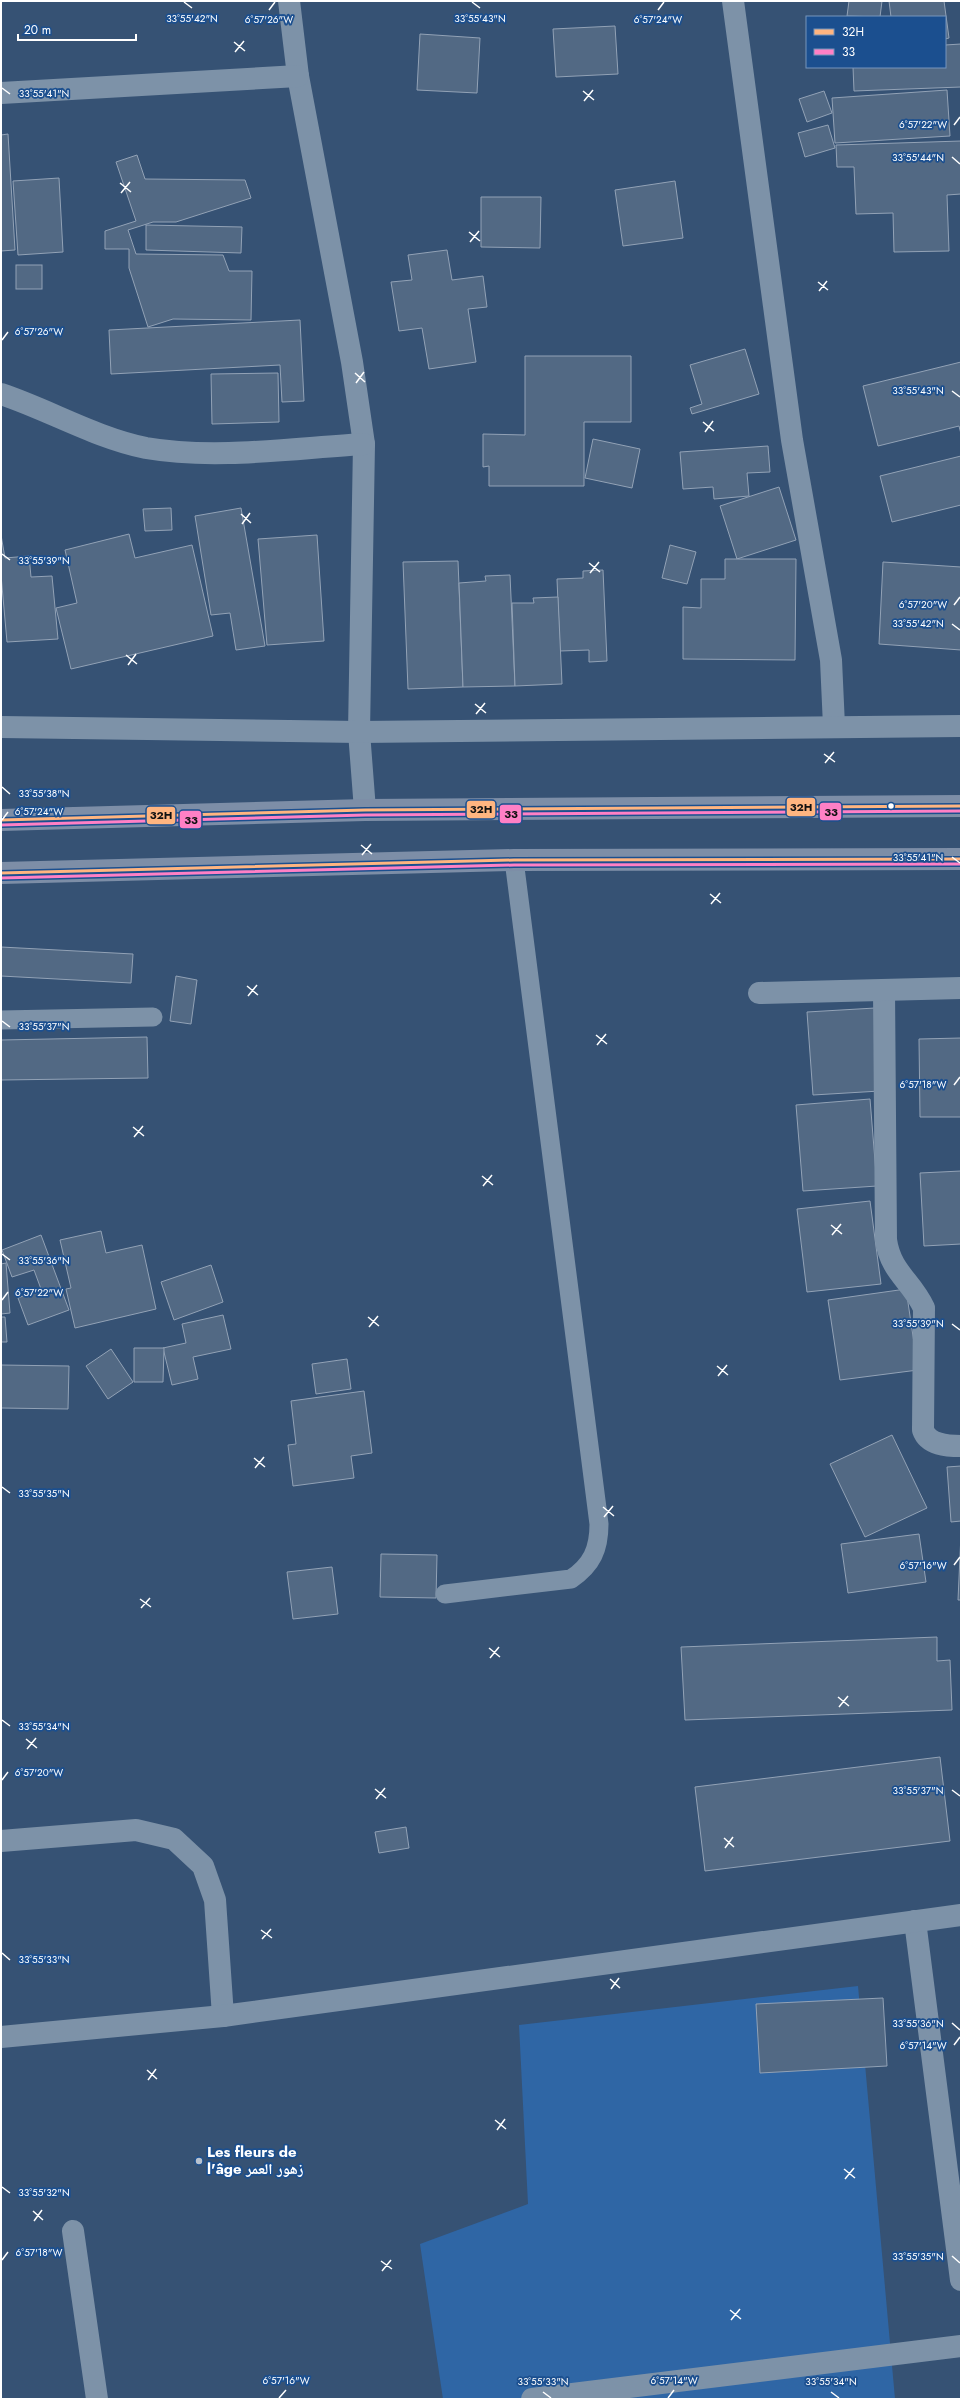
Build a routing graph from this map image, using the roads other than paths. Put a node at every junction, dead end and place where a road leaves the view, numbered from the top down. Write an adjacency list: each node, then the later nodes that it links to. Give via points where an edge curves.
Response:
1 (289, 1): 3 (street)
2 (733, 1): 7 (street, via 792,440 831,660)
3 (298, 76): 4 (street); 6 (street, via 352,362)
4 (1, 93)
5 (1, 394): 6 (street, via 101,434 152,448 194,454)
6 (364, 444): 10 (street)
7 (834, 726): 8 (street); 10 (street)
8 (961, 726)
9 (1, 728): 10 (street)
10 (359, 732): 12 (street)
11 (961, 806): 12 (main road)
12 (365, 810): 13 (main road)
13 (1, 820)
14 (961, 859): 15 (main road)
15 (514, 860): 16 (main road); 23 (lane, via 599,1524 599,1541 594,1557 584,1570 571,1579)
16 (1, 873)
17 (961, 988): 18 (street)
18 (884, 990): 19 (street); 22 (street, via 886,1225 889,1257 898,1273 918,1295 924,1308 925,1437 934,1442)
19 (759, 992)
20 (153, 1017): 21 (lane)
21 (1, 1020)
22 (961, 1446)
23 (445, 1594)
24 (1, 1841): 27 (street, via 136,1830 174,1839 203,1866 215,1900)
25 (961, 1915): 26 (street)
26 (915, 1921): 27 (street); 30 (street)
27 (222, 2016): 28 (street)
28 (1, 2037)
29 (73, 2231): 32 (street)
30 (961, 2280)
31 (961, 2346): 33 (street)
32 (98, 2399)
33 (532, 2399)

